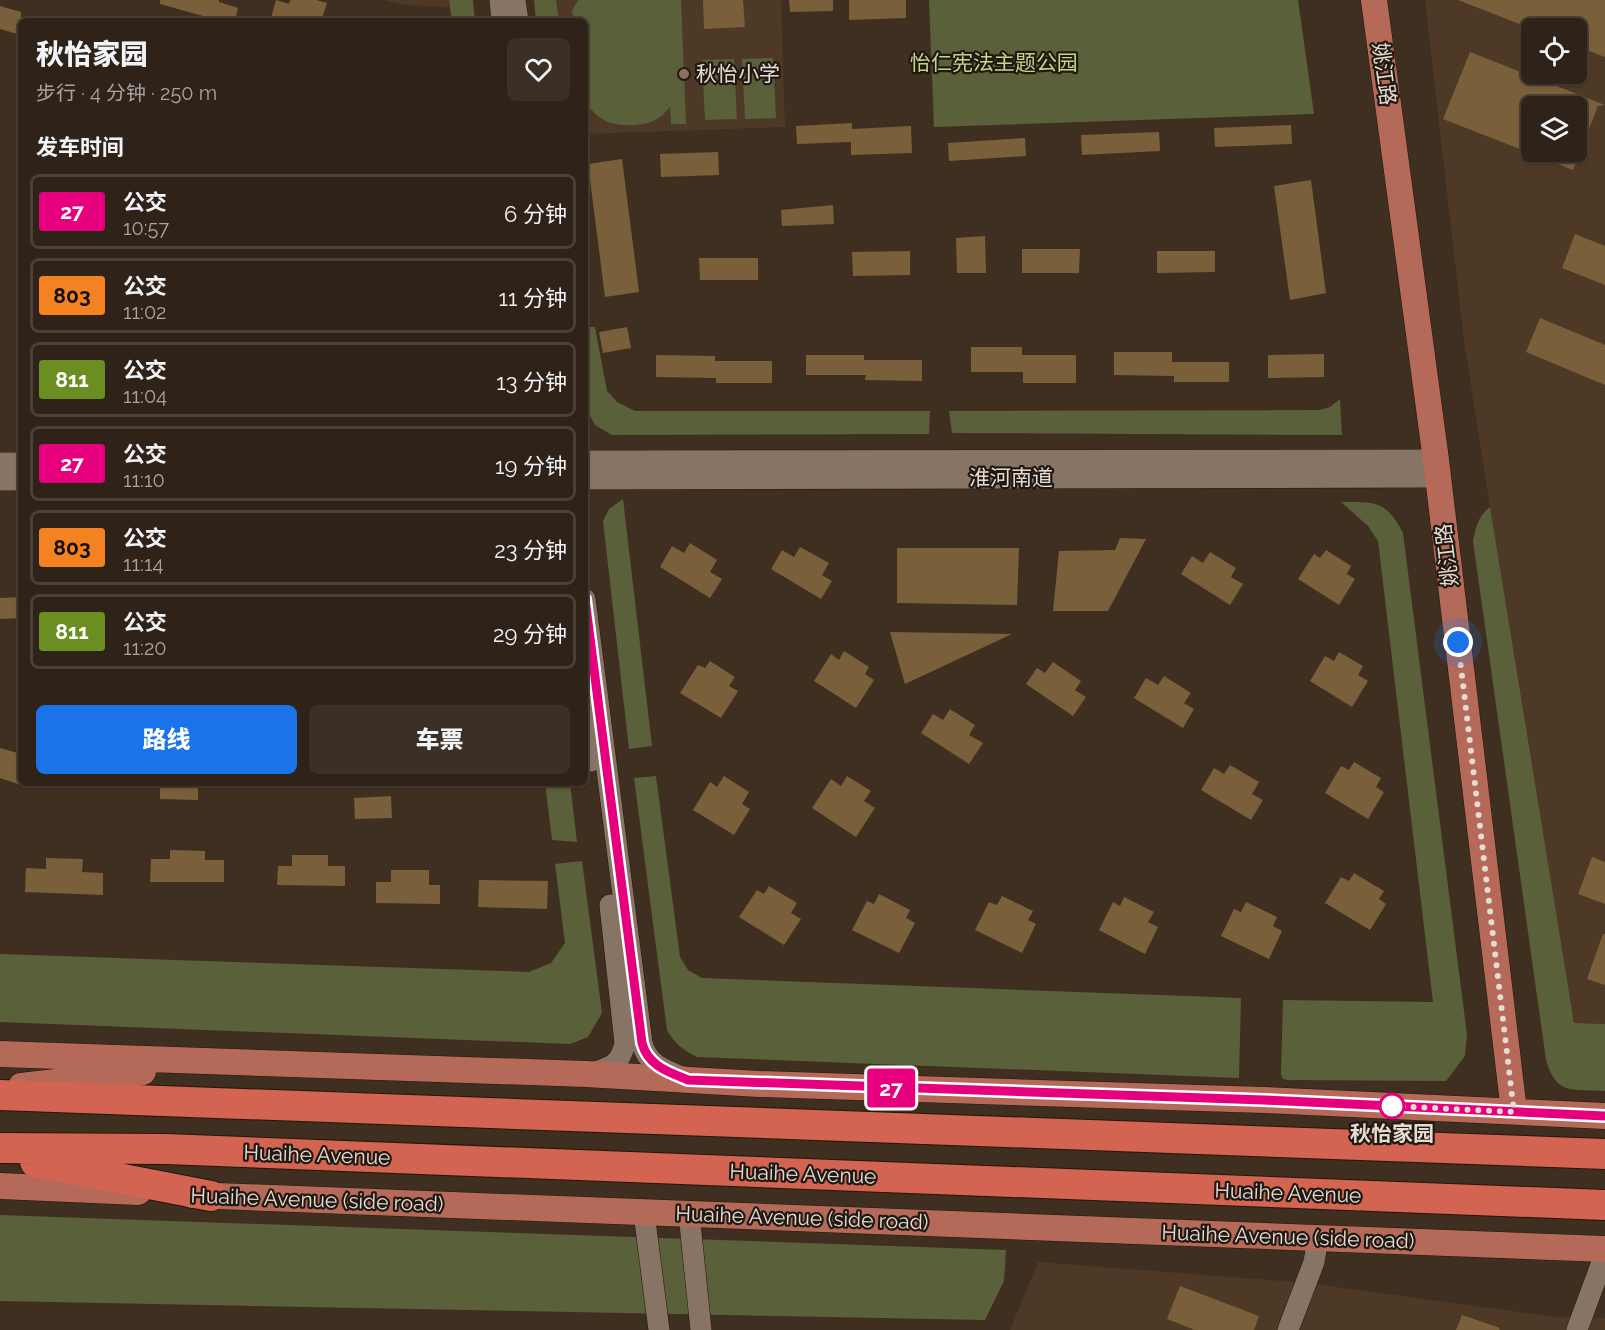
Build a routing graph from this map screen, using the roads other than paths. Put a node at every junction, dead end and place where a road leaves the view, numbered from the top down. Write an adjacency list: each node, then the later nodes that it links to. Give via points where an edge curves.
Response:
1 (500, 0): 4 (street)
2 (515, 0): 5 (street)
3 (1374, 0): 9 (main road, 姚江路)
4 (502, 18)
5 (518, 18)
6 (588, 461): 9 (street, 淮河南道)
7 (0, 463): 8 (street)
8 (18, 463)
9 (1437, 468): 10 (street, 淮河南道); 21 (main road, 姚江路)
10 (588, 478)
11 (0, 480): 12 (street)
12 (18, 480)
13 (588, 622): 18 (street, via 642,1043 652,1062)
14 (588, 741): 17 (street, via 625,1043 618,1062)
15 (0, 1054): 16 (main road)
16 (226, 1063): 17 (main road); 19 (main road)
17 (586, 1074): 18 (main road)
18 (688, 1080): 21 (main road)
19 (0, 1088)
20 (0, 1095): 24 (highway)
21 (1514, 1112): 22 (main road)
22 (1605, 1116)
23 (0, 1148): 28 (highway, Huaihe Avenue, via 166,1149)
24 (1605, 1154)
25 (0, 1155): 27 (highway)
26 (0, 1186): 27 (main road, Huaihe Avenue (side road))
27 (212, 1196): 29 (main road, Huaihe Avenue (side road))
28 (1605, 1205)
29 (644, 1212): 30 (main road, Huaihe Avenue (side road)); 34 (street)
30 (689, 1214): 31 (main road, Huaihe Avenue (side road)); 35 (street)
31 (1318, 1238): 32 (main road, Huaihe Avenue (side road)); 36 (street, via 1314,1262)
32 (1605, 1249)
33 (1605, 1254): 37 (street)
34 (659, 1330)
35 (701, 1330)
36 (1288, 1330)
37 (1577, 1330)

